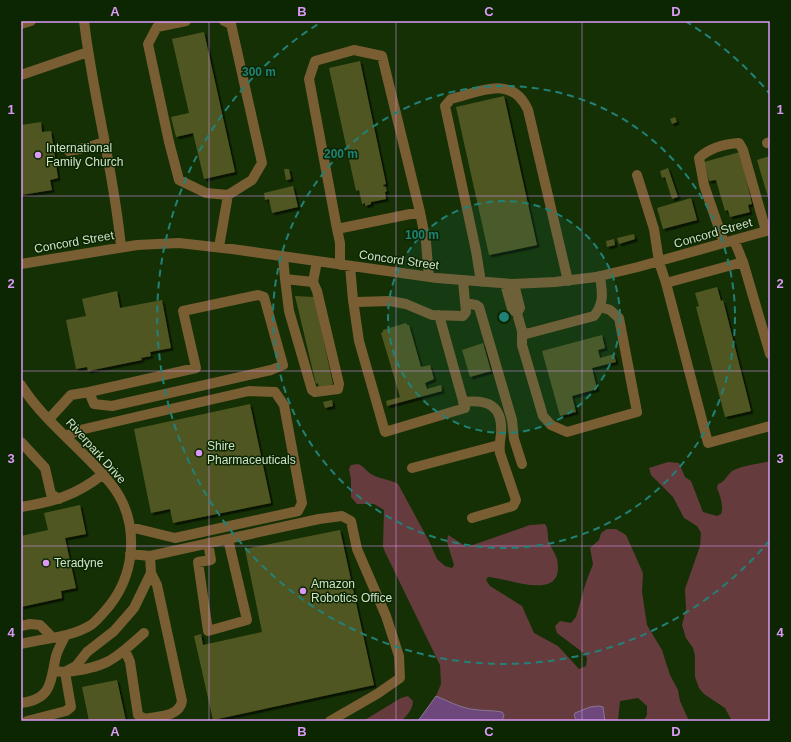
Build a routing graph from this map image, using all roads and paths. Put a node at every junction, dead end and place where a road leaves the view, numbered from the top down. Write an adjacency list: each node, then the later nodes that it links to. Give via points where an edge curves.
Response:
1 (31, 21): 5 (street)
2 (84, 21): 6 (street)
3 (186, 21): 11 (street, via 157,27 148,44 169,142 179,180 206,193)
4 (224, 21): 11 (street, via 231,24 262,163 252,180)
5 (21, 24)
6 (88, 52): 7 (street); 8 (street)
7 (21, 75)
8 (104, 142): 9 (street); 16 (street, via 114,190)
9 (69, 151)
10 (637, 175): 20 (street, via 654,229)
11 (228, 195): 17 (street)
12 (420, 212): 13 (street); 13 (street, via 382,56 354,50 315,61 309,79); 25 (street)
13 (337, 229): 23 (street)
14 (768, 230): 15 (street, Concord Street); 15 (street, via 739,143 706,151 699,158 704,185)
15 (729, 242): 20 (street, Concord Street); 21 (street)
16 (121, 247): 17 (street, Concord Street, via 164,243); 22 (street, Concord Street)
17 (219, 247): 18 (street, Concord Street)
18 (283, 256): 19 (street, Concord Street); 26 (street)
19 (317, 261): 23 (street, Concord Street); 29 (street)
20 (659, 262): 24 (street, Concord Street); 31 (street)
21 (743, 262): 31 (street); 38 (street)
22 (21, 264)
23 (345, 266): 25 (street, Concord Street); 33 (street)
24 (600, 276): 27 (street, Concord Street); 35 (street)
25 (429, 277): 28 (street, Concord Street)
26 (285, 279): 29 (street); 29 (street, via 289,311 312,390 315,392 338,389 339,384)
27 (568, 280): 30 (street, via 528,110 521,96 501,87 451,99 445,106); 32 (street, Concord Street)
28 (463, 281): 30 (street, Concord Street); 34 (street)
29 (313, 282)
30 (481, 282): 32 (street, Concord Street)
31 (666, 283): 43 (street, via 708,443)
32 (509, 284): 37 (street, via 512,309 517,313)
33 (353, 300): 36 (street, via 390,301); 41 (street, via 359,341 385,432 465,408)
34 (465, 303): 36 (street, via 466,312 463,316); 47 (street, via 476,305 481,313)
35 (602, 307): 37 (street, via 594,316 588,318 526,334); 37 (street, via 619,318 637,412 567,432 551,425 543,416 522,346)
36 (439, 315): 41 (street)
37 (522, 331)
38 (770, 354)
39 (23, 392): 42 (street, Riverpark Drive)
40 (89, 392): 40 (street, via 94,404 112,406 271,370 282,365 264,297 258,294 183,311 196,368); 42 (street, via 71,395)
41 (463, 402): 46 (street, via 480,401 493,406 500,418)
42 (49, 419): 44 (street, Riverpark Drive)
43 (770, 426)
44 (66, 436): 49 (street, Riverpark Drive); 53 (street, via 80,430 249,391 275,392 284,405 302,503 298,511 176,538)
45 (21, 442): 50 (street, via 45,468 51,494)
46 (499, 446): 48 (street); 52 (street, via 516,500 513,506)
47 (522, 464)
48 (412, 468)
49 (103, 474): 50 (street, via 74,494); 53 (street, Riverpark Drive, via 118,494)
50 (59, 499): 51 (street)
51 (21, 507)
52 (472, 518)
53 (130, 527): 56 (street, Riverpark Drive)
54 (228, 539): 55 (street); 55 (street, via 247,620 208,631 198,562 211,560); 69 (street, via 319,519 342,516 351,521 357,549 386,616 399,656 400,678 378,694)
55 (208, 543): 57 (street)
56 (130, 554): 57 (street); 62 (street, Riverpark Drive, via 125,578 113,600 90,625)
57 (150, 556): 58 (street)
58 (151, 573): 64 (street, via 157,585 182,701 181,708 175,713 145,720 138,715 130,662); 66 (street, via 134,608 114,631 87,652 76,666)
59 (21, 626): 61 (street, via 40,625)
60 (144, 633): 64 (street)
61 (52, 636): 62 (street, Riverpark Drive); 63 (street, Riverpark Drive)
62 (65, 636): 65 (street, via 56,654)
63 (21, 644)
64 (125, 650): 66 (street, via 107,664)
65 (53, 671): 66 (street); 67 (street, via 44,695)
66 (65, 672): 68 (street, via 71,707 66,711)
67 (21, 702)
68 (27, 721)
69 (330, 721)

